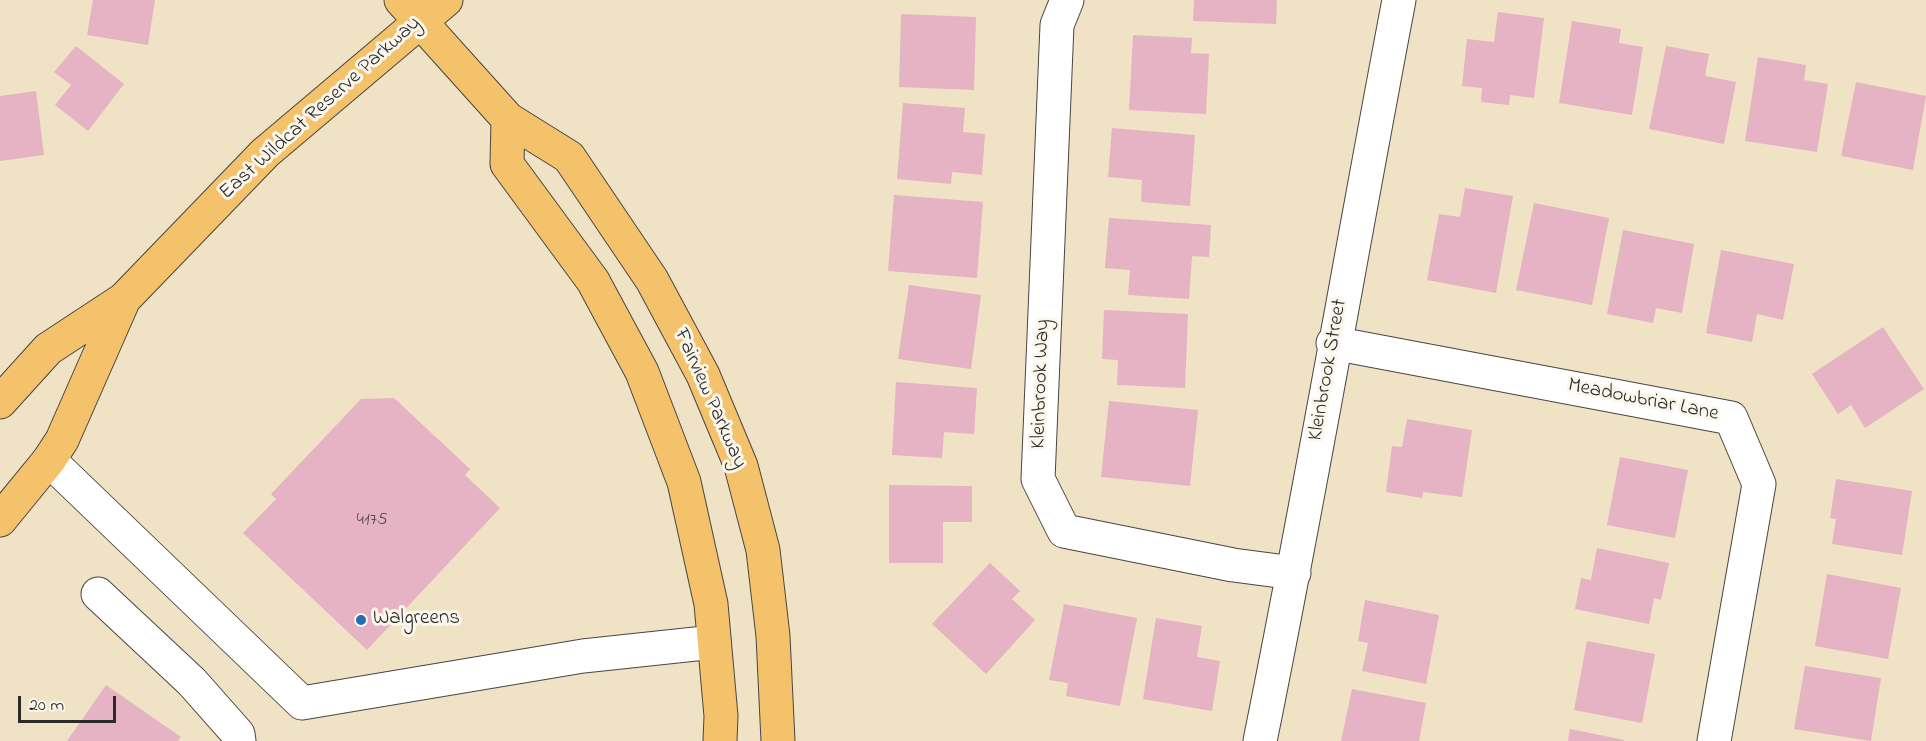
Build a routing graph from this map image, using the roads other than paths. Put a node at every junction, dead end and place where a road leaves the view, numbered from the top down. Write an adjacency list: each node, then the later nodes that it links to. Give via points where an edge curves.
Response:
1 (446, 0): 4 (main road, East Wildcat Reserve Parkway)
2 (1066, 0): 11 (street, Kleinbrook Way, via 1057,25 1038,479 1064,531 1233,565)
3 (1399, 0): 7 (street, Kleinbrook Street)
4 (410, 11): 5 (main road, Fairview Parkway); 6 (main road, East Wildcat Reserve Parkway)
5 (508, 119): 13 (main road, via 507,164 593,281 642,372 684,482 711,604); 16 (main road, Fairview Parkway, via 569,157 652,280 703,375 741,466 763,550 773,636)
6 (124, 299): 8 (main road, East Wildcat Reserve Parkway, via 48,349); 9 (main road, East Wildcat Reserve Parkway)
7 (1334, 343): 11 (street, Kleinbrook Street); 18 (street, Meadowbriar Lane, via 1731,418 1759,484)
8 (0, 402)
9 (50, 460): 10 (main road, East Wildcat Reserve Parkway); 13 (street, via 302,703 583,656)
10 (0, 520)
11 (1294, 573): 17 (street, Kleinbrook Street)
12 (98, 594): 14 (street, via 192,682 238,734)
13 (714, 642): 15 (main road)
14 (239, 741)
15 (720, 741)
16 (778, 741)
17 (1260, 741)
18 (1714, 741)

